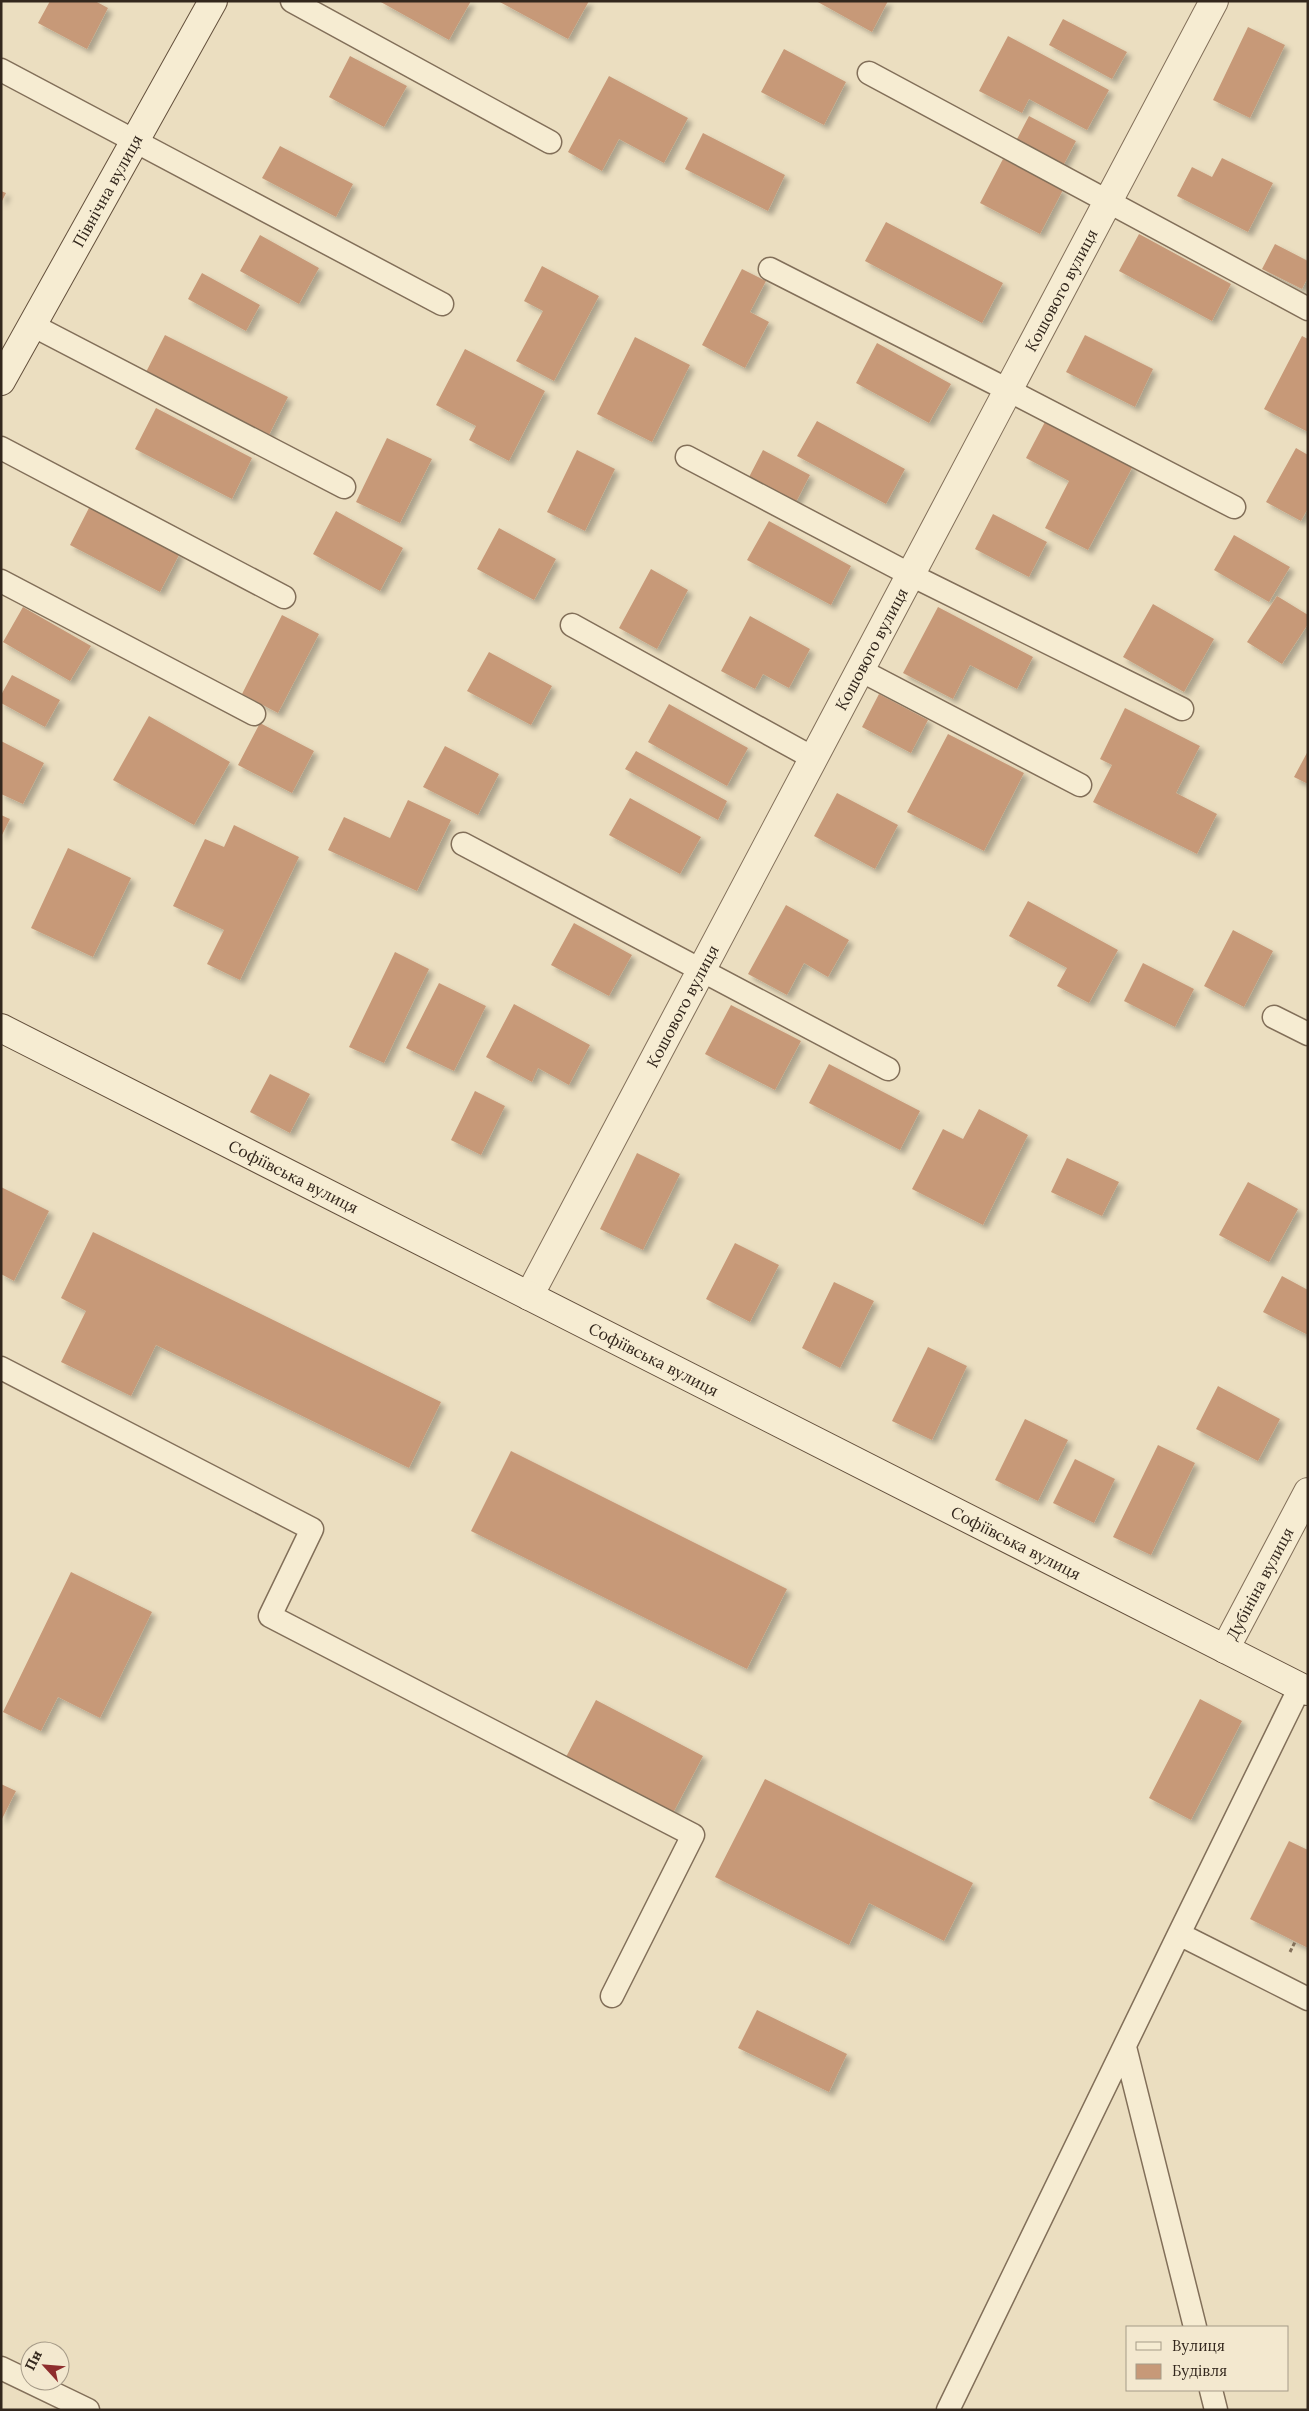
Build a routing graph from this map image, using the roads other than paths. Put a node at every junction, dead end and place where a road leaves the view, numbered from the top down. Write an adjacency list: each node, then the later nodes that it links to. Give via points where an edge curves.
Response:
1 (213, 1): 6 (street, Північна вулиця)
2 (292, 1): 7 (lane)
3 (1214, 1): 8 (street, Кошового вулиця)
4 (1, 70): 6 (lane)
5 (869, 72): 8 (lane)
6 (135, 141): 10 (lane); 12 (street, Північна вулиця)
7 (550, 142)
8 (1109, 200): 11 (lane); 14 (street, Кошового вулиця)
9 (770, 270): 14 (lane)
10 (442, 304)
11 (1308, 309)
12 (32, 325): 13 (street, Північна вулиця); 17 (lane)
13 (1, 381)
14 (1008, 390): 18 (lane); 19 (street, Кошового вулиця)
15 (1, 448): 21 (lane)
16 (687, 457): 19 (lane)
17 (344, 487)
18 (1234, 508)
19 (911, 575): 23 (street, Кошового вулиця); 24 (lane)
20 (1, 581): 25 (lane)
21 (284, 597)
22 (572, 625): 26 (lane)
23 (860, 670): 26 (street, Кошового вулиця); 27 (lane)
24 (1182, 709)
25 (254, 714)
26 (813, 758): 29 (street, Кошового вулиця)
27 (1080, 785)
28 (464, 844): 29 (lane)
29 (702, 968): 33 (lane); 34 (street, Кошового вулиця)
30 (1274, 1017): 32 (lane)
31 (1, 1028): 34 (street, Софіївська вулиця)
32 (1308, 1034)
33 (888, 1069)
34 (529, 1296): 37 (street, Софіївська вулиця)
35 (1, 1368): 40 (lane, via 312,1529 270,1616 693,1835)
36 (1308, 1492): 37 (street, Дубініна вулиця)
37 (1224, 1649): 38 (street, Софіївська вулиця)
38 (1304, 1689): 39 (lane)
39 (1180, 1934): 41 (lane); 42 (lane)
40 (612, 1996)
41 (1308, 1999)
42 (1125, 2047): 43 (lane); 47 (lane)
43 (1195, 2326)
44 (1, 2368): 46 (lane)
45 (1211, 2391): 48 (lane)
46 (88, 2410)
47 (948, 2410)
48 (1216, 2410)

